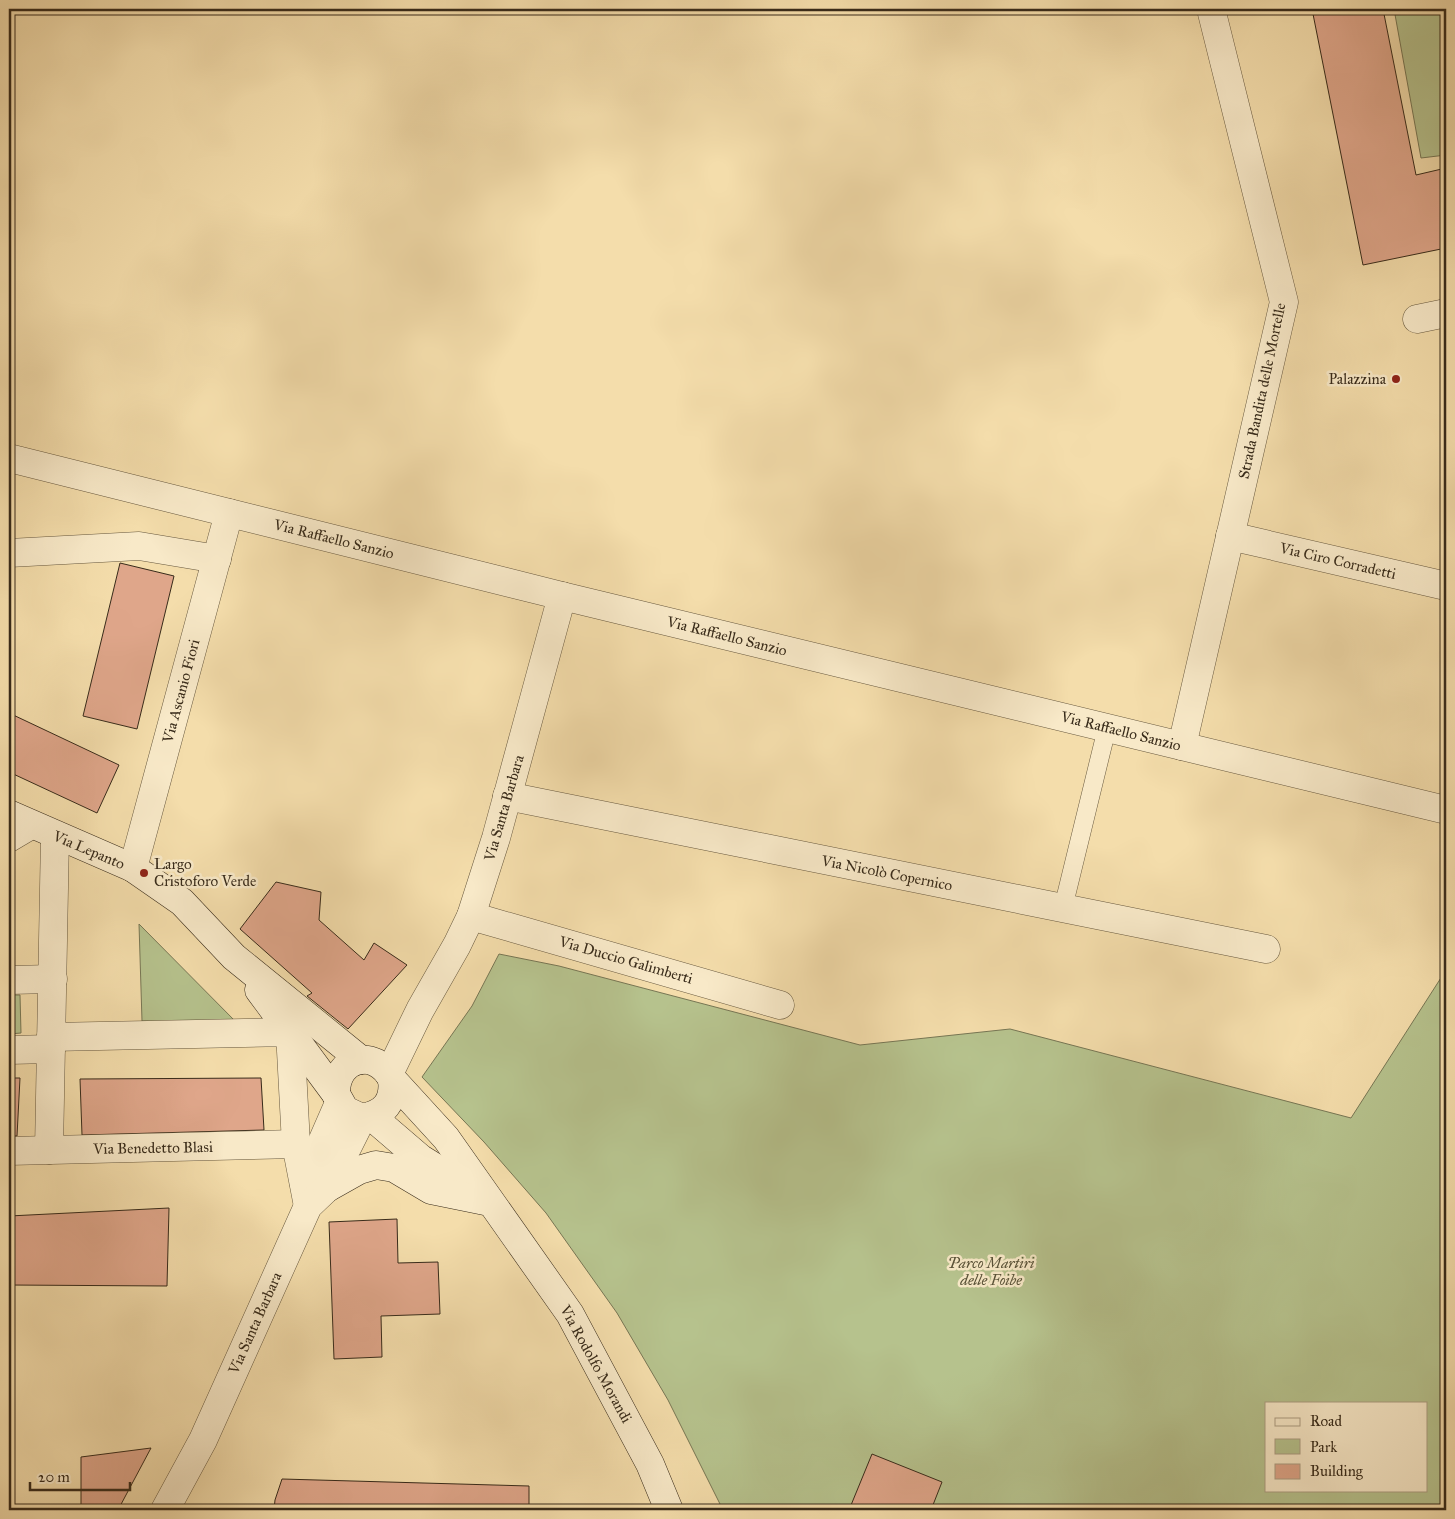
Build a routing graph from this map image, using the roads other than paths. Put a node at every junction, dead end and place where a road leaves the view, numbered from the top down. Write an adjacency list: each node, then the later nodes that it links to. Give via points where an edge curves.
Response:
1 (1211, 9): 6 (street, Strada Bandita delle Mortelle, via 1284,302)
2 (1446, 313): 3 (street)
3 (1417, 319)
4 (9, 458): 5 (street, Via Raffaello Sanzio)
5 (229, 513): 8 (street, Via Ascanio Fiori); 10 (street, Via Raffaello Sanzio)
6 (1230, 536): 9 (street, Via Ciro Corradetti); 12 (street, Strada Bandita delle Mortelle)
7 (9, 553): 8 (street, via 139,546)
8 (217, 558): 16 (street, Via Ascanio Fiori)
9 (1446, 586)
10 (562, 596): 11 (street, Via Raffaello Sanzio); 13 (street, Via Santa Barbara)
11 (1107, 728): 12 (street, Via Raffaello Sanzio); 17 (lane)
12 (1182, 746): 14 (street, Via Raffaello Sanzio)
13 (508, 796): 17 (street, Via Nicolò Copernico); 18 (street, Via Santa Barbara)
14 (1446, 810)
15 (26, 828): 16 (street, Via Lepanto); 21 (street)
16 (133, 868): 20 (street, Via Lepanto, via 182,902)
17 (1063, 908): 19 (street, Via Nicolò Copernico)
18 (471, 916): 23 (street, Via Duccio Galimberti); 27 (street, Via Santa Barbara, via 420,1010)
19 (1266, 949)
20 (234, 957): 24 (street); 27 (street, Via Rodolfo Morandi)
21 (53, 979): 22 (street); 25 (street)
22 (9, 980)
23 (780, 1005)
24 (290, 1032): 25 (street); 28 (street); 30 (street)
25 (51, 1043): 26 (street); 31 (street)
26 (9, 1050)
27 (378, 1069): 28 (street, via 344,1068 336,1085); 29 (street, via 391,1099 386,1107); 34 (street, Via Rodolfo Morandi, via 446,1138)
28 (338, 1099): 29 (street, via 345,1110); 33 (street)
29 (366, 1117): 33 (street); 34 (street, via 420,1158)
30 (296, 1144): 31 (street, Via Benedetto Blasi); 33 (street)
31 (49, 1150): 32 (street, Via Benedetto Blasi)
32 (9, 1151)
33 (313, 1193): 34 (street, via 376,1165 394,1168 431,1190); 35 (street, Via Santa Barbara, via 203,1440)
34 (490, 1202): 36 (street, Via Rodolfo Morandi, via 570,1314 650,1464)
35 (165, 1510)
36 (669, 1510)

